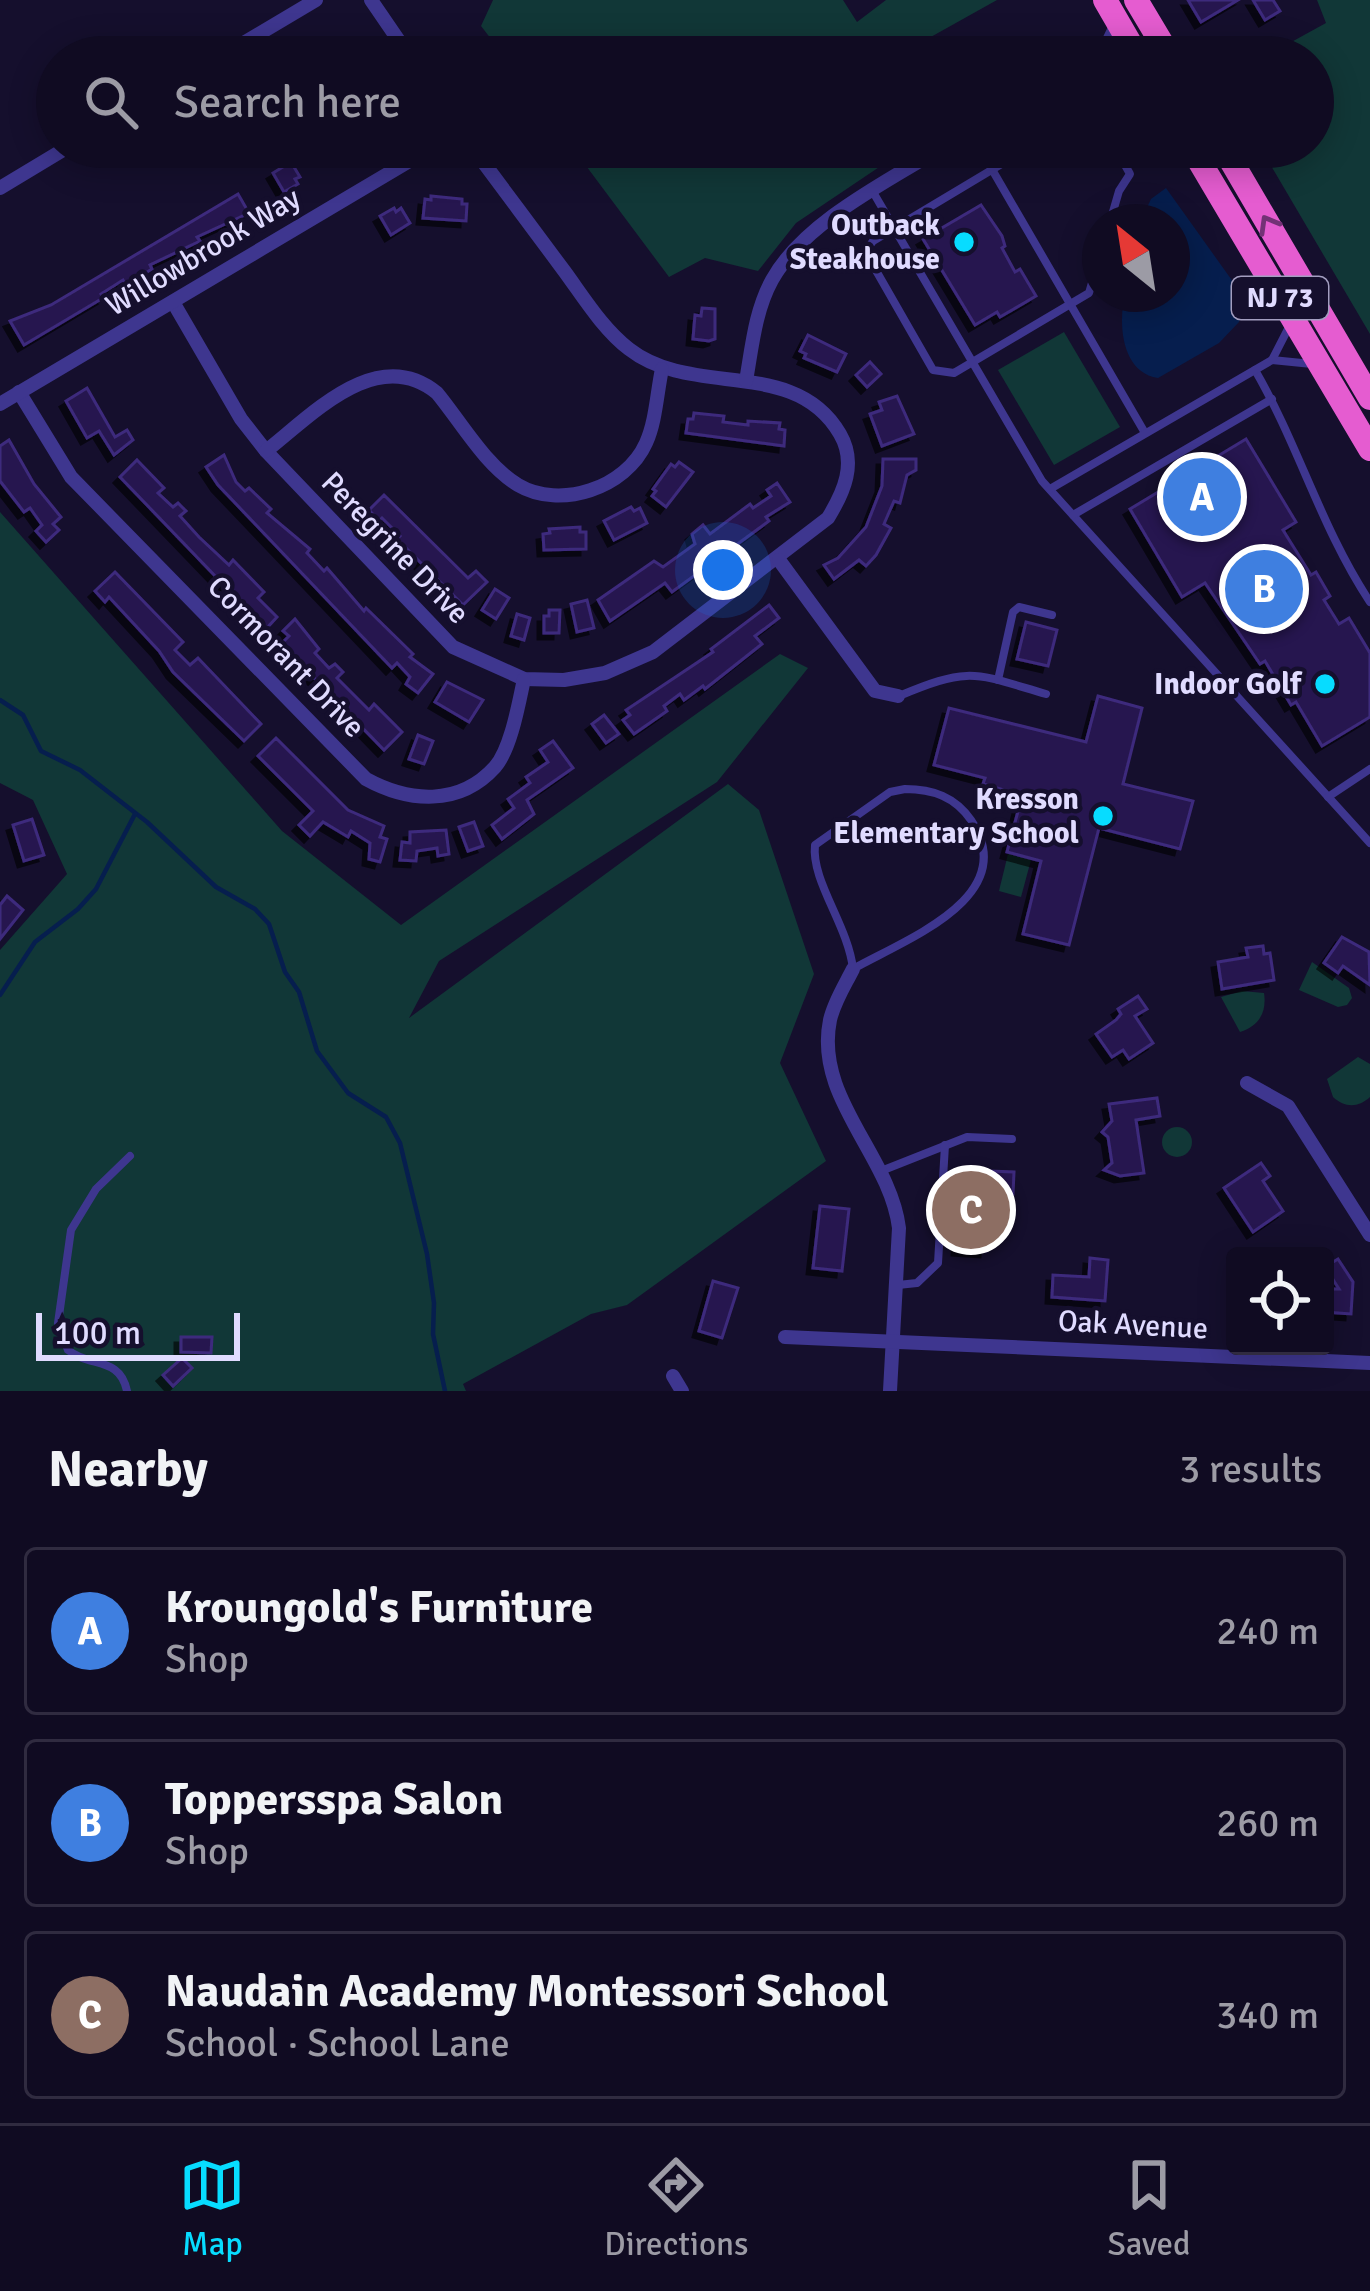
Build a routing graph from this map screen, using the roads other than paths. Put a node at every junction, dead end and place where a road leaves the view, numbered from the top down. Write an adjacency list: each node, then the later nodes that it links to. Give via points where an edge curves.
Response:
1 (316, 0): 4 (street)
2 (371, 0): 5 (street)
3 (1137, 0): 6 (highway)
4 (255, 36)
5 (396, 36)
6 (1158, 36)
7 (36, 166): 15 (street)
8 (398, 168): 20 (street, Willowbrook Way)
9 (488, 168): 26 (street, Peregrine Drive, via 594,312 626,347)
10 (910, 168): 16 (street)
11 (1127, 168): 17 (lane)
12 (1203, 168): 22 (highway, NJ 73)
13 (1234, 168): 30 (highway, NJ 73, one-way to 13)
14 (992, 169): 18 (lane); 21 (lane)
15 (0, 188)
16 (873, 192): 18 (lane); 28 (street, via 818,229 781,267 760,311)
17 (1115, 204)
18 (895, 228): 24 (lane); 24 (lane, via 870,244 868,256 933,370 946,375)
19 (1082, 297): 21 (lane)
20 (173, 302): 29 (street, Willowbrook Way); 35 (street, Peregrine Drive)
21 (1070, 304): 24 (lane); 33 (lane)
22 (1293, 320): 23 (lane); 25 (highway, NJ 73)
23 (1272, 360): 25 (lane); 27 (lane)
24 (973, 362): 36 (lane)
25 (1320, 365): 34 (highway, NJ 73)
26 (662, 369): 28 (street, Peregrine Drive); 35 (street, via 649,439 637,459 577,494 543,496 517,484 437,392 404,376 355,385)
27 (1255, 370): 31 (lane); 33 (lane)
28 (746, 381): 38 (street, Peregrine Drive, via 814,401 847,446 843,495)
29 (20, 392): 32 (street, Willowbrook Way); 41 (street, Cormorant Drive, via 71,477 366,779 422,798 465,788 496,766)
30 (1370, 398)
31 (1272, 399): 37 (lane); 39 (lane, via 1324,526)
32 (0, 404)
33 (1145, 433): 36 (lane)
34 (1370, 449)
35 (266, 451): 41 (street, Peregrine Drive, via 454,647)
36 (1050, 489): 37 (lane)
37 (1073, 515): 46 (lane)
38 (779, 560): 41 (street, Peregrine Drive, via 652,652 605,673); 44 (street, via 875,692)
39 (1370, 602)
40 (1052, 615): 42 (lane, via 1013,611)
41 (524, 679)
42 (998, 680): 43 (lane); 44 (lane, via 956,674)
43 (1046, 694)
44 (898, 696)
45 (1370, 769): 46 (lane)
46 (1328, 796): 48 (lane)
47 (1370, 820): 48 (lane)
48 (1356, 828): 49 (lane)
49 (1370, 843)
50 (853, 969): 50 (lane, via 958,910 973,892 982,864 976,828 937,792 890,792 815,845 813,860); 55 (street, via 827,1049 831,1075)
51 (1247, 1083): 56 (street, via 1288,1106)
52 (1012, 1139): 53 (lane, via 967,1137)
53 (945, 1145): 55 (lane); 57 (lane, via 938,1263 917,1283)
54 (130, 1156): 62 (lane, via 96,1189 71,1230 58,1323 68,1350 115,1367)
55 (880, 1172): 57 (street, via 896,1206)
56 (1370, 1235)
57 (896, 1286): 59 (street)
58 (785, 1336): 59 (street, Oak Avenue)
59 (893, 1341): 60 (street, Oak Avenue); 64 (street)
60 (1370, 1363)
61 (673, 1376): 63 (street)
62 (127, 1391)
63 (682, 1391)
64 (890, 1391)

